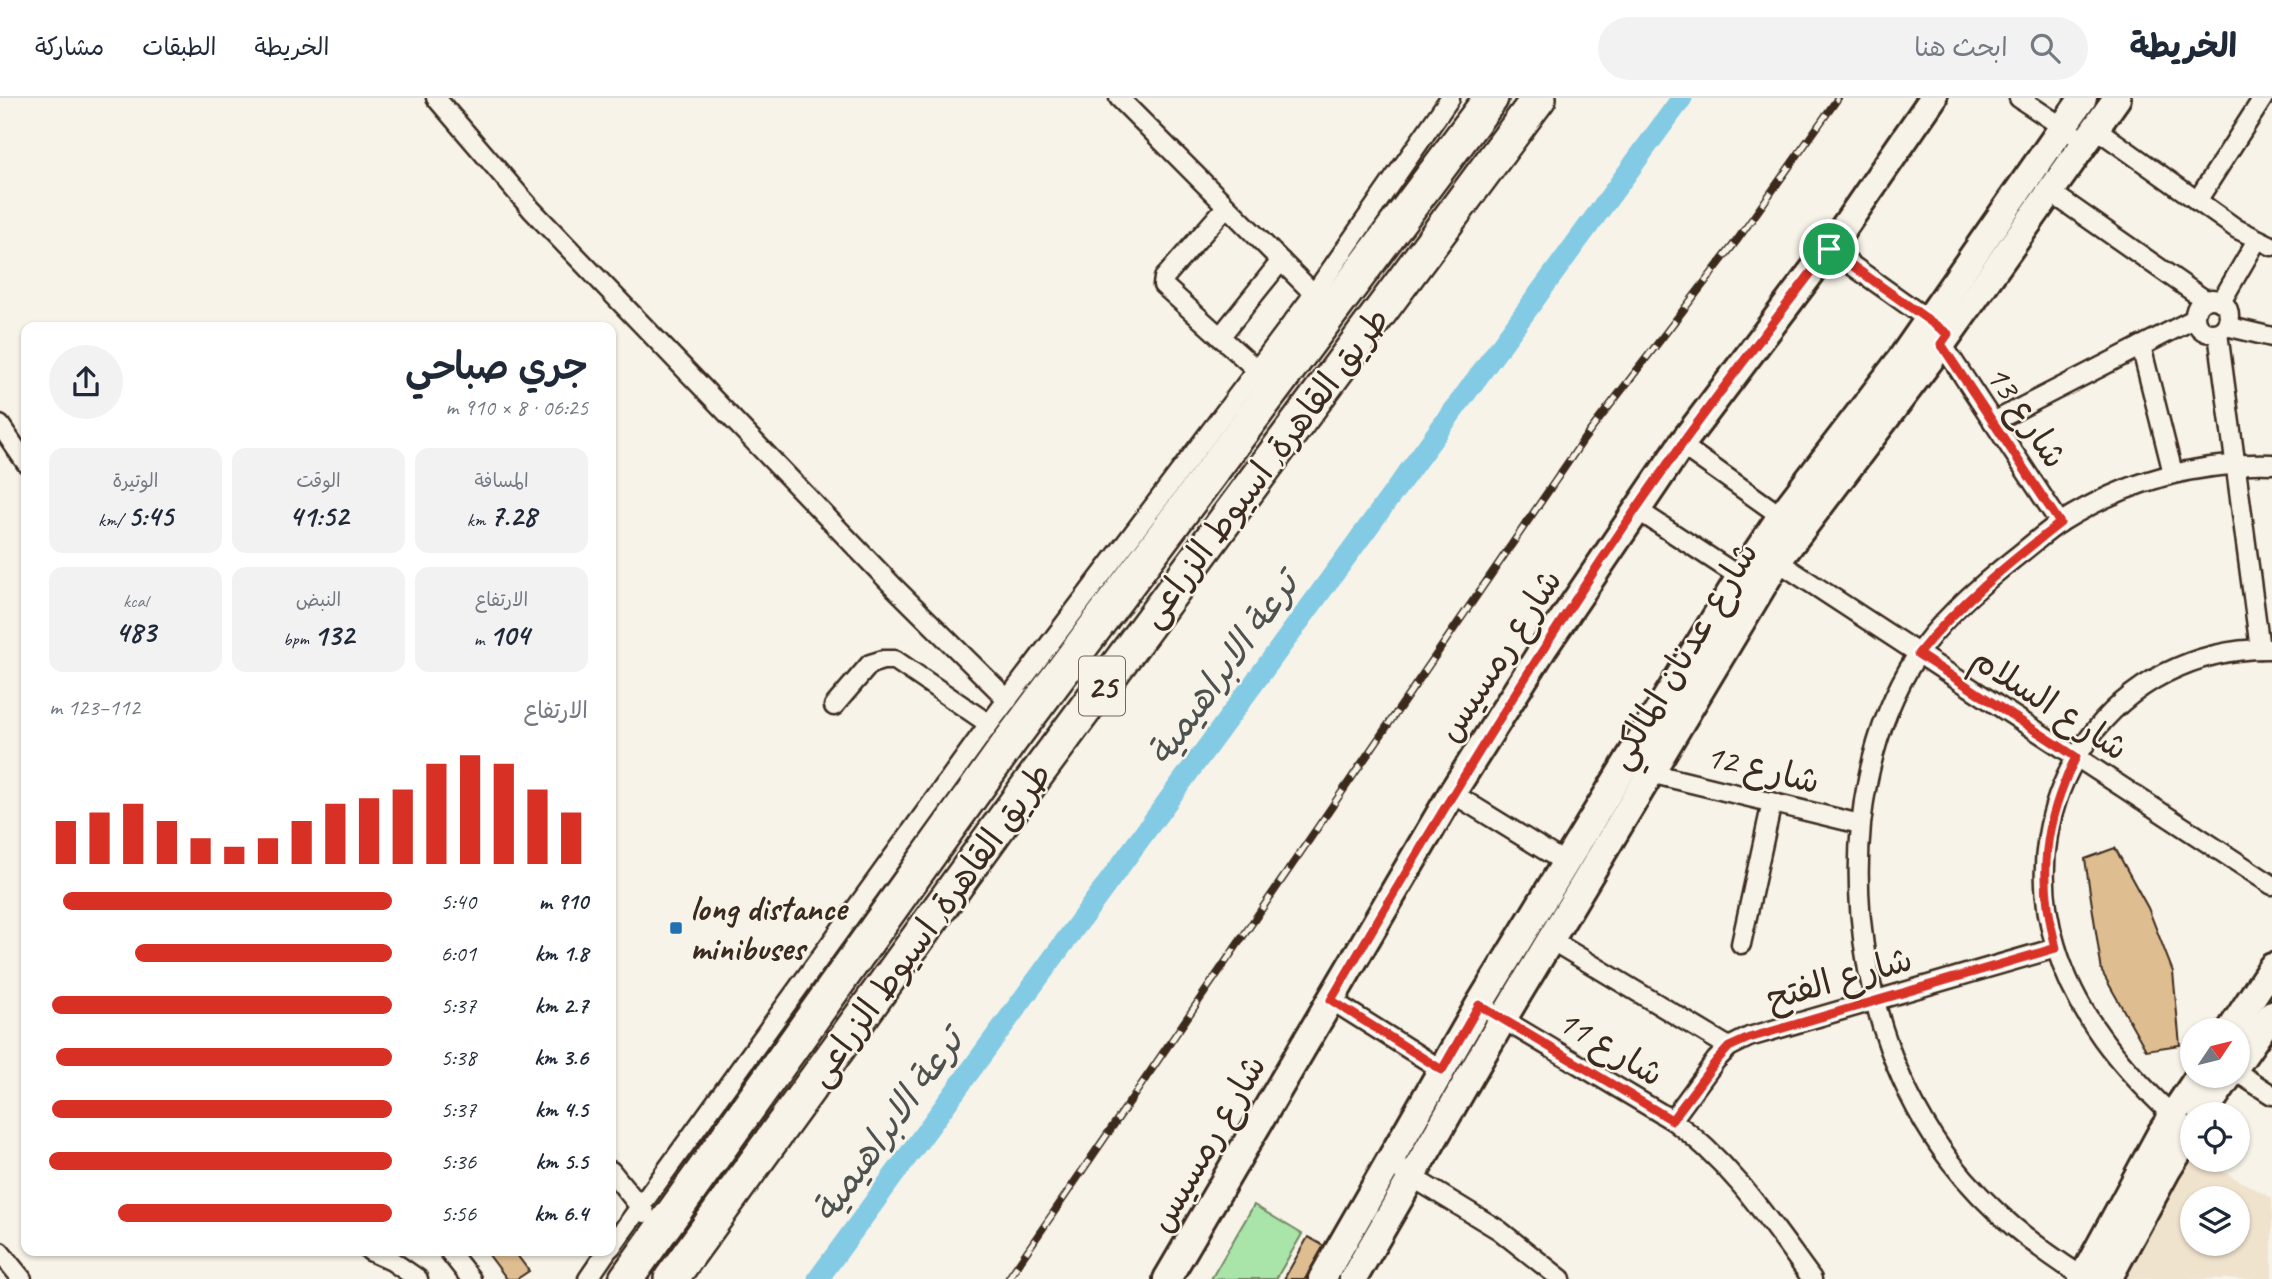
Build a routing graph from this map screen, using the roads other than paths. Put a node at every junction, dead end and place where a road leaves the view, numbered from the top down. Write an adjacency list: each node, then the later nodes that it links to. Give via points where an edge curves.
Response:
1 (436, 98): 43 (street, via 532,210 895,588)
2 (1119, 98): 15 (street)
3 (1450, 98): 19 (street, طريق القاهرة, اسيوط الزراعى)
4 (1491, 98): 43 (highway, طريق القاهرة, اسيوط الزراعى / 25)
5 (1539, 98): 45 (highway, طريق القاهرة, اسيوط الزراعى / 25)
6 (1933, 98): 17 (main road, شارع رمسيس)
7 (2019, 98): 11 (street)
8 (2083, 98): 11 (main road, شارع عدنان المالكي)
9 (2117, 98): 12 (main road, شارع عدنان المالكي)
10 (2263, 98): 14 (street)
11 (2062, 127): 12 (street); 23 (main road, شارع عدنان المالكي)
12 (2090, 135): 13 (main road, شارع عدنان المالكي); 14 (street)
13 (2049, 191): 20 (street); 23 (main road, شارع عدنان المالكي)
14 (2197, 201): 16 (street)
15 (1226, 207): 18 (street); 24 (street, via 1163,281 1165,288)
16 (2264, 243): 20 (street)
17 (1829, 249): 23 (street); 30 (main road, شارع رمسيس)
18 (1281, 261): 19 (street); 24 (street)
19 (1314, 294): 27 (street, طريق القاهرة, اسيوط الزراعى)
20 (2213, 301): 21 (street, via 2197,308); 22 (street, via 2229,313)
21 (2194, 319): 22 (street, via 2206,333); 26 (street)
22 (2222, 330): 25 (street); 32 (street)
23 (1939, 332): 28 (street, شارع 13); 36 (main road, شارع عدنان المالكي); 38 (main road, شارع عدنان المالكي)
24 (1220, 337): 27 (street)
25 (2272, 337)
26 (2141, 346): 28 (street); 34 (street)
27 (1257, 370): 43 (street, طريق القاهرة, اسيوط الزراعى)
28 (1993, 422): 37 (street, شارع 13)
29 (0, 425): 31 (street)
30 (1681, 445): 35 (main road, شارع رمسيس); 36 (street)
31 (21, 456)
32 (2235, 463): 33 (street); 34 (street); 40 (street)
33 (2272, 464)
34 (2173, 473): 37 (street, via 2116,493)
35 (1636, 509): 39 (street); 47 (main road, شارع رمسيس)
36 (1781, 516): 38 (main road, شارع عدنان المالكي)
37 (2060, 523): 41 (street, via 1962,605)
38 (1768, 556): 39 (main road, شارع عدنان المالكي); 41 (street, شارع السلام); 46 (main road, شارع عدنان المالكي)
39 (1740, 577): 50 (main road, شارع عدنان المالكي)
40 (2266, 649): 44 (street, via 2216,655 2174,668 2136,690 2105,718)
41 (1918, 654): 44 (street, شارع السلام); 49 (street, via 1900,683 1874,751)
42 (834, 706): 43 (street, via 870,664 895,660)
43 (1003, 721): 45 (highway); 73 (street, طريق القاهرة, اسيوط الزراعى); 74 (highway, طريق القاهرة, اسيوط الزراعى / 25)
44 (2076, 757): 51 (street, شارع السلام); 54 (street, via 2047,838 2046,896)
45 (1044, 764): 86 (highway, طريق القاهرة, اسيوط الزراعى / 25)
46 (1650, 773): 48 (street, شارع 12); 52 (main road, شارع عدنان المالكي)
47 (1452, 793): 50 (street); 56 (main road, شارع رمسيس)
48 (1772, 802): 49 (street, شارع 12); 53 (street)
49 (1860, 824): 57 (street, via 1858,894)
50 (1564, 862): 58 (main road, شارع عدنان المالكي)
51 (2272, 885)
52 (1550, 940): 61 (main road, شارع عدنان المالكي); 63 (street)
53 (1741, 944)
54 (2056, 948): 57 (street, شارع الفتح); 67 (street, via 2077,999 2104,1042 2136,1081)
55 (2272, 967): 60 (main road)
56 (1331, 1000): 64 (street); 87 (main road, شارع رمسيس)
57 (1876, 1000): 63 (street, شارع الفتح); 80 (street, via 1904,1084 1950,1161 2010,1226)
58 (1479, 1005): 61 (street, شارع 11); 64 (main road, شارع عدنان المالكي)
59 (2272, 1014): 62 (main road)
60 (2239, 1018)
61 (1503, 1019): 68 (street, شارع 11); 72 (main road, شارع عدنان المالكي)
62 (2250, 1046)
63 (1729, 1047): 68 (street, شارع الفتح)
64 (1442, 1070): 70 (main road, شارع عدنان المالكي)
65 (2250, 1081): 66 (street)
66 (2272, 1095)
67 (2180, 1119)
68 (1672, 1120): 91 (street, شارع 11, via 1728,1168)
69 (2180, 1131): 80 (main road, via 2167,1170)
70 (1389, 1163): 72 (street); 88 (main road, شارع عدنان المالكي)
71 (616, 1177): 73 (street)
72 (1412, 1177): 89 (main road, شارع عدنان المالكي); 90 (street, via 1499,1230)
73 (639, 1207): 74 (street); 75 (street, طريق القاهرة, اسيوط الزراعى)
74 (660, 1232): 85 (highway, طريق القاهرة, اسيوط الزراعى / 25)
75 (616, 1240)
76 (0, 1252): 81 (street)
77 (381, 1256): 82 (street)
78 (453, 1256): 83 (street)
79 (604, 1256): 84 (street)
80 (2091, 1278)
81 (22, 1279)
82 (418, 1279)
83 (471, 1279)
84 (588, 1279)
85 (626, 1279)
86 (671, 1279)
87 (1167, 1279)
88 (1321, 1279)
89 (1353, 1279)
90 (1561, 1279)
91 (1812, 1279)

